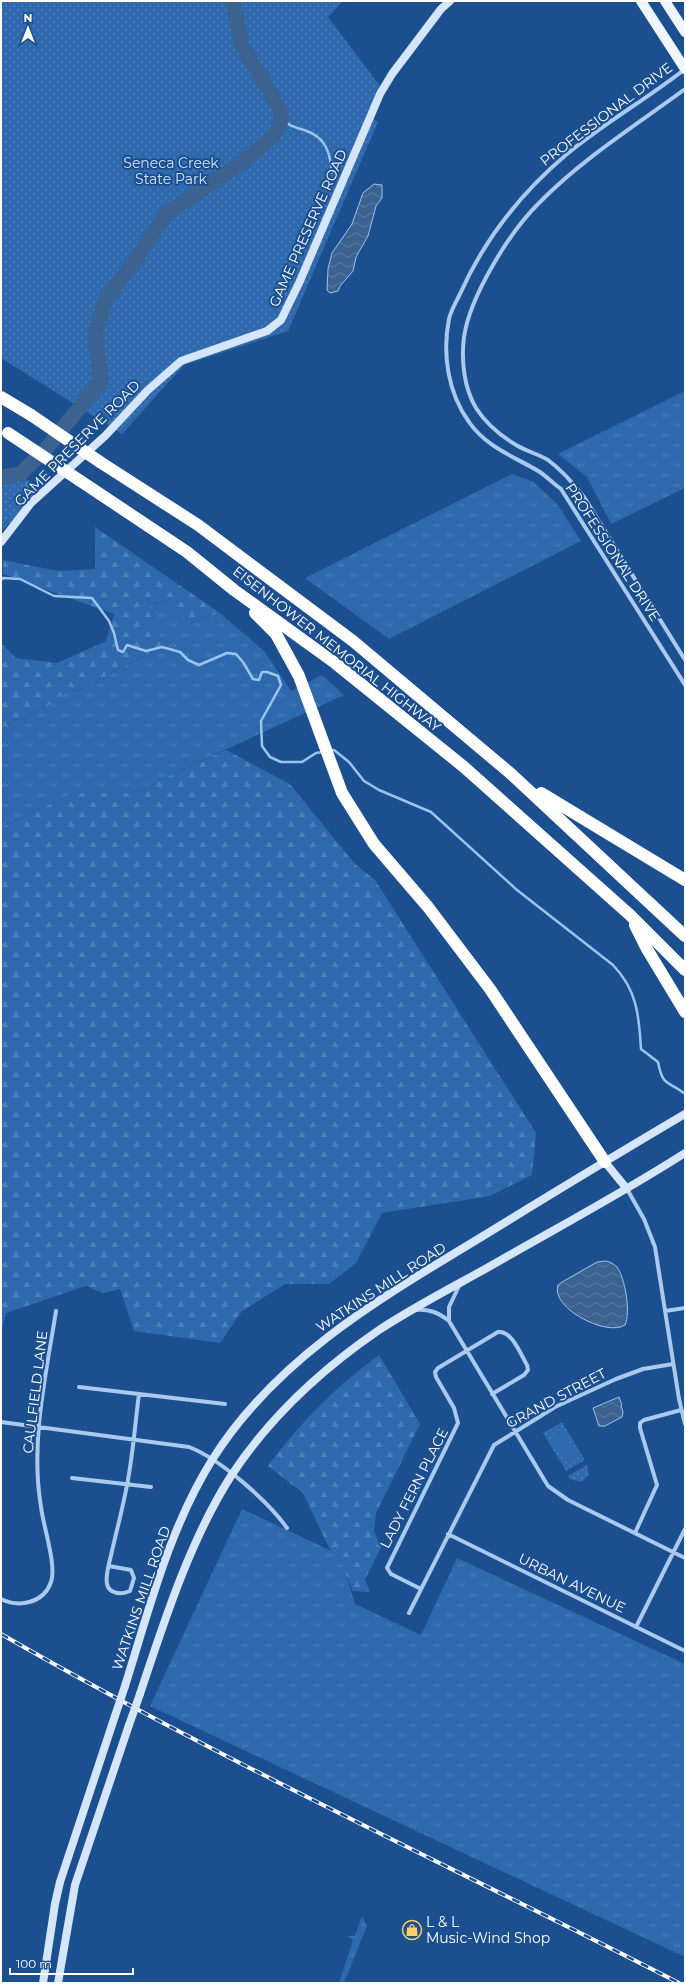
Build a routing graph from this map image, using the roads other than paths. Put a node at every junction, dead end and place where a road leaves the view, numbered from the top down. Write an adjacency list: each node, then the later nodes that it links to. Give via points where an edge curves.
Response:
1 (450, 1): 9 (main road, GAME PRESERVE ROAD, via 441,9 392,74 380,94 281,320 267,331 173,366 105,436 31,503)
2 (641, 1): 5 (main road)
3 (665, 1): 4 (main road)
4 (685, 32)
5 (685, 69): 12 (street, PROFESSIONAL DRIVE, via 568,153 516,204 490,239 466,281 449,317 446,345 449,377 458,407 470,424 492,445 541,473 561,489)
6 (685, 89): 11 (street, PROFESSIONAL DRIVE, via 558,184 520,224 493,265 473,305 464,337 463,365 470,393 477,408 494,428 516,445 547,460 566,474 584,497)
7 (1, 397): 13 (highway, bridge, via 198,525 347,636)
8 (5, 431): 10 (highway, EISENHOWER MEMORIAL HIGHWAY, bridge, via 187,552)
9 (1, 542)
10 (234, 590): 15 (highway, EISENHOWER MEMORIAL HIGHWAY, via 335,663 464,767); 21 (highway, via 276,634 298,676 342,793 374,844 428,907 490,989)
11 (685, 660)
12 (685, 685)
13 (510, 772): 14 (highway); 16 (highway)
14 (685, 880)
15 (630, 915): 17 (highway, EISENHOWER MEMORIAL HIGHWAY); 18 (highway)
16 (685, 936)
17 (685, 970)
18 (685, 1012)
19 (685, 1114): 21 (main road, WATKINS MILL ROAD)
20 (685, 1153): 22 (main road, WATKINS MILL ROAD)
21 (605, 1162): 22 (main road); 41 (main road, WATKINS MILL ROAD, via 345,1323 282,1376 251,1407)
22 (627, 1189): 23 (main road, WATKINS MILL ROAD); 27 (street, via 644,1219 655,1248)
23 (460, 1283): 25 (main road, WATKINS MILL ROAD); 28 (street, via 449,1307)
24 (685, 1308): 27 (street)
25 (412, 1310): 28 (street, via 431,1310); 42 (main road, WATKINS MILL ROAD, via 351,1350 303,1390 272,1423)
26 (56, 1311): 38 (street, CAULFIELD LANE)
27 (665, 1311): 30 (street)
28 (449, 1321): 29 (street)
29 (466, 1351): 33 (street); 33 (street, via 498,1332 507,1332 513,1341 528,1370); 53 (street, LADY FERN PLACE, via 436,1370 436,1377 457,1412 458,1423 387,1568 391,1574)
30 (673, 1364): 35 (street); 39 (street, GRAND STREET, via 625,1375 560,1404)
31 (79, 1387): 32 (street)
32 (139, 1394): 34 (street); 40 (street)
33 (492, 1394): 39 (street)
34 (225, 1404)
35 (681, 1410): 37 (street); 48 (street, via 640,1423 657,1485)
36 (1, 1422): 38 (street)
37 (685, 1424)
38 (39, 1427): 40 (street); 54 (street, CAULFIELD LANE, via 39,1492 53,1568 52,1580 45,1592 29,1602 15,1604)
39 (514, 1431): 48 (street, via 544,1480 554,1491); 49 (street, GRAND STREET, via 491,1450)
40 (134, 1439): 41 (street, via 184,1446); 44 (street)
41 (212, 1460): 42 (street); 58 (main road, WATKINS MILL ROAD, bridge, via 169,1549 60,1882)
42 (232, 1475): 46 (street, via 276,1513); 59 (main road, WATKINS MILL ROAD, bridge, via 215,1504 190,1558 166,1617 129,1725 75,1885)
43 (72, 1478): 44 (street)
44 (127, 1484): 45 (street); 52 (street)
45 (151, 1487)
46 (287, 1528)
47 (685, 1529): 50 (street)
48 (635, 1533): 50 (street)
49 (448, 1534): 53 (street, GRAND STREET); 56 (street, URBAN AVENUE)
50 (673, 1552): 51 (street); 56 (street)
51 (685, 1558)
52 (109, 1566): 52 (street, via 107,1580 110,1589 121,1594 130,1591 134,1578 131,1570)
53 (421, 1589): 55 (street, GRAND STREET)
54 (1, 1599)
55 (409, 1613)
56 (636, 1627): 57 (street, URBAN AVENUE)
57 (685, 1651)
58 (43, 1983)
59 (58, 1983)

